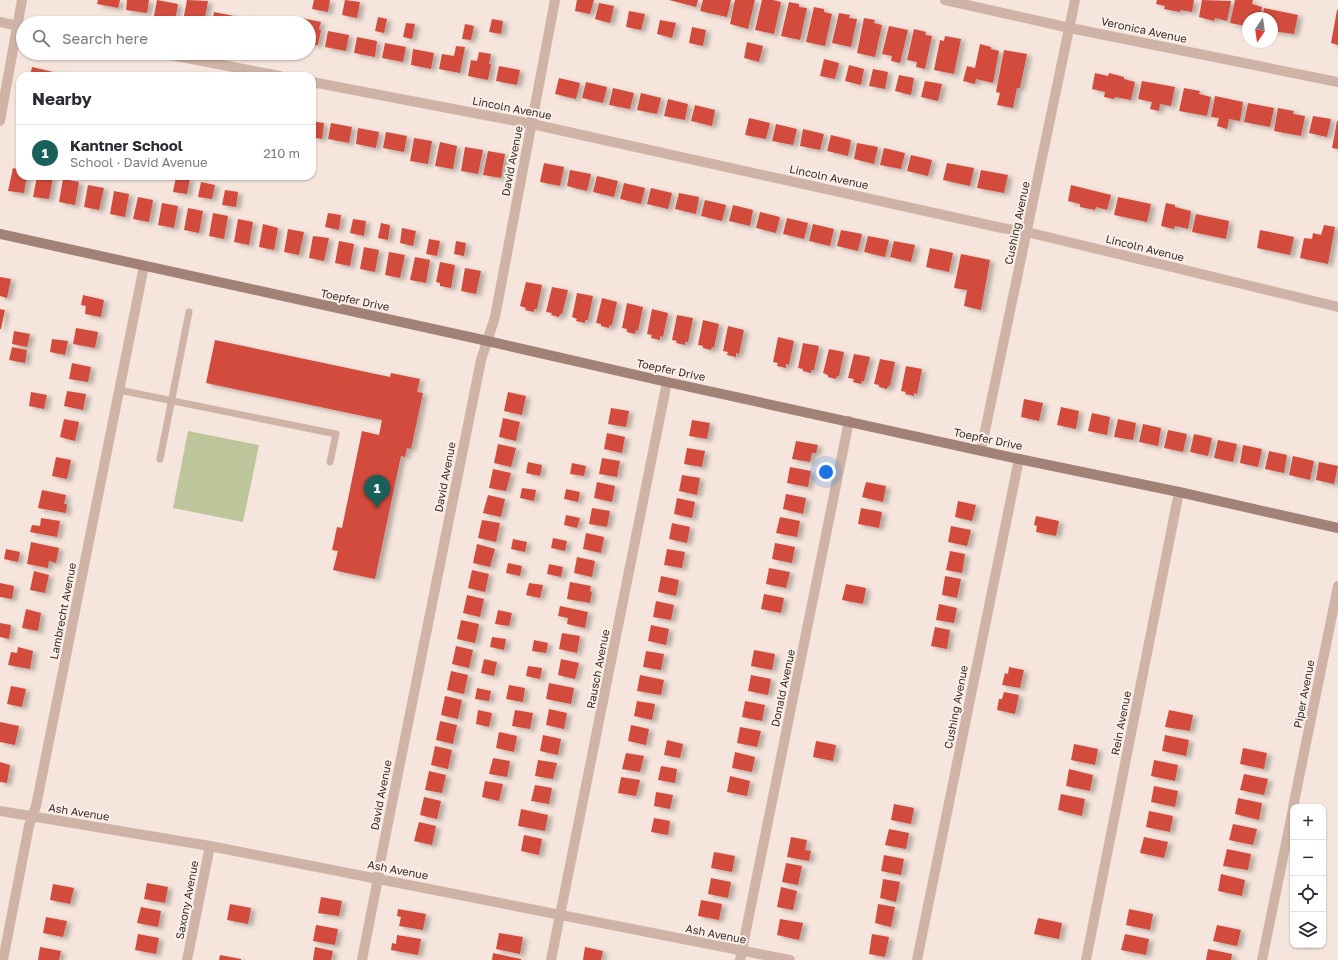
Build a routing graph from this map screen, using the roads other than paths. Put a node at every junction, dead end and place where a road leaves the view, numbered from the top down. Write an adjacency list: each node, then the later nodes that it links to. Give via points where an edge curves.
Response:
1 (22, 0): 5 (street)
2 (555, 0): 15 (street, David Avenue)
3 (945, 0): 8 (street, Veronica Avenue)
4 (1075, 0): 8 (street, Cushing Avenue)
5 (21, 16)
6 (0, 22): 7 (street)
7 (16, 25)
8 (1070, 28): 12 (street, Veronica Avenue); 16 (street, Cushing Avenue)
9 (16, 45): 14 (street)
10 (197, 60): 11 (street)
11 (259, 72)
12 (1338, 82)
13 (316, 83): 15 (street, Lincoln Avenue)
14 (0, 121)
15 (532, 124): 16 (street, Lincoln Avenue); 21 (street, David Avenue, via 495,317)
16 (1027, 232): 19 (street, Lincoln Avenue); 26 (street, Cushing Avenue)
17 (0, 234): 18 (street, Toepfer Drive)
18 (144, 266): 21 (street, Toepfer Drive); 23 (street, Lambrecht Avenue)
19 (1338, 307)
20 (189, 312): 24 (lane)
21 (486, 341): 22 (street, Toepfer Drive); 38 (street, David Avenue)
22 (667, 382): 25 (street, Toepfer Drive); 39 (street, Rausch Avenue)
23 (119, 390): 24 (lane); 35 (street, Lambrecht Avenue)
24 (172, 401): 27 (lane); 29 (lane, via 336,434)
25 (849, 421): 26 (street, Toepfer Drive); 40 (street, Donald Avenue)
26 (981, 450): 28 (street, Toepfer Drive)
27 (160, 459)
28 (1019, 459): 30 (street, Toepfer Drive); 46 (street, Cushing Avenue)
29 (330, 462)
30 (1179, 492): 31 (street, Toepfer Drive); 47 (street, Rein Avenue)
31 (1338, 528)
32 (1338, 586): 33 (street, Piper Avenue)
33 (1294, 804)
34 (0, 810): 35 (street, Ash Avenue)
35 (33, 816): 37 (street, Ash Avenue); 41 (street, Lambrecht Avenue)
36 (1290, 823): 48 (street, Piper Avenue)
37 (210, 846): 38 (street, Ash Avenue); 42 (street, Saxony Avenue)
38 (378, 878): 39 (street, Ash Avenue); 43 (street, David Avenue)
39 (560, 916): 40 (street, Ash Avenue); 44 (street, Rausch Avenue)
40 (741, 955): 45 (street, Ash Avenue)
41 (3, 960)
42 (187, 960)
43 (362, 960)
44 (551, 960)
45 (790, 960)
46 (917, 960)
47 (1086, 960)
48 (1262, 960)

